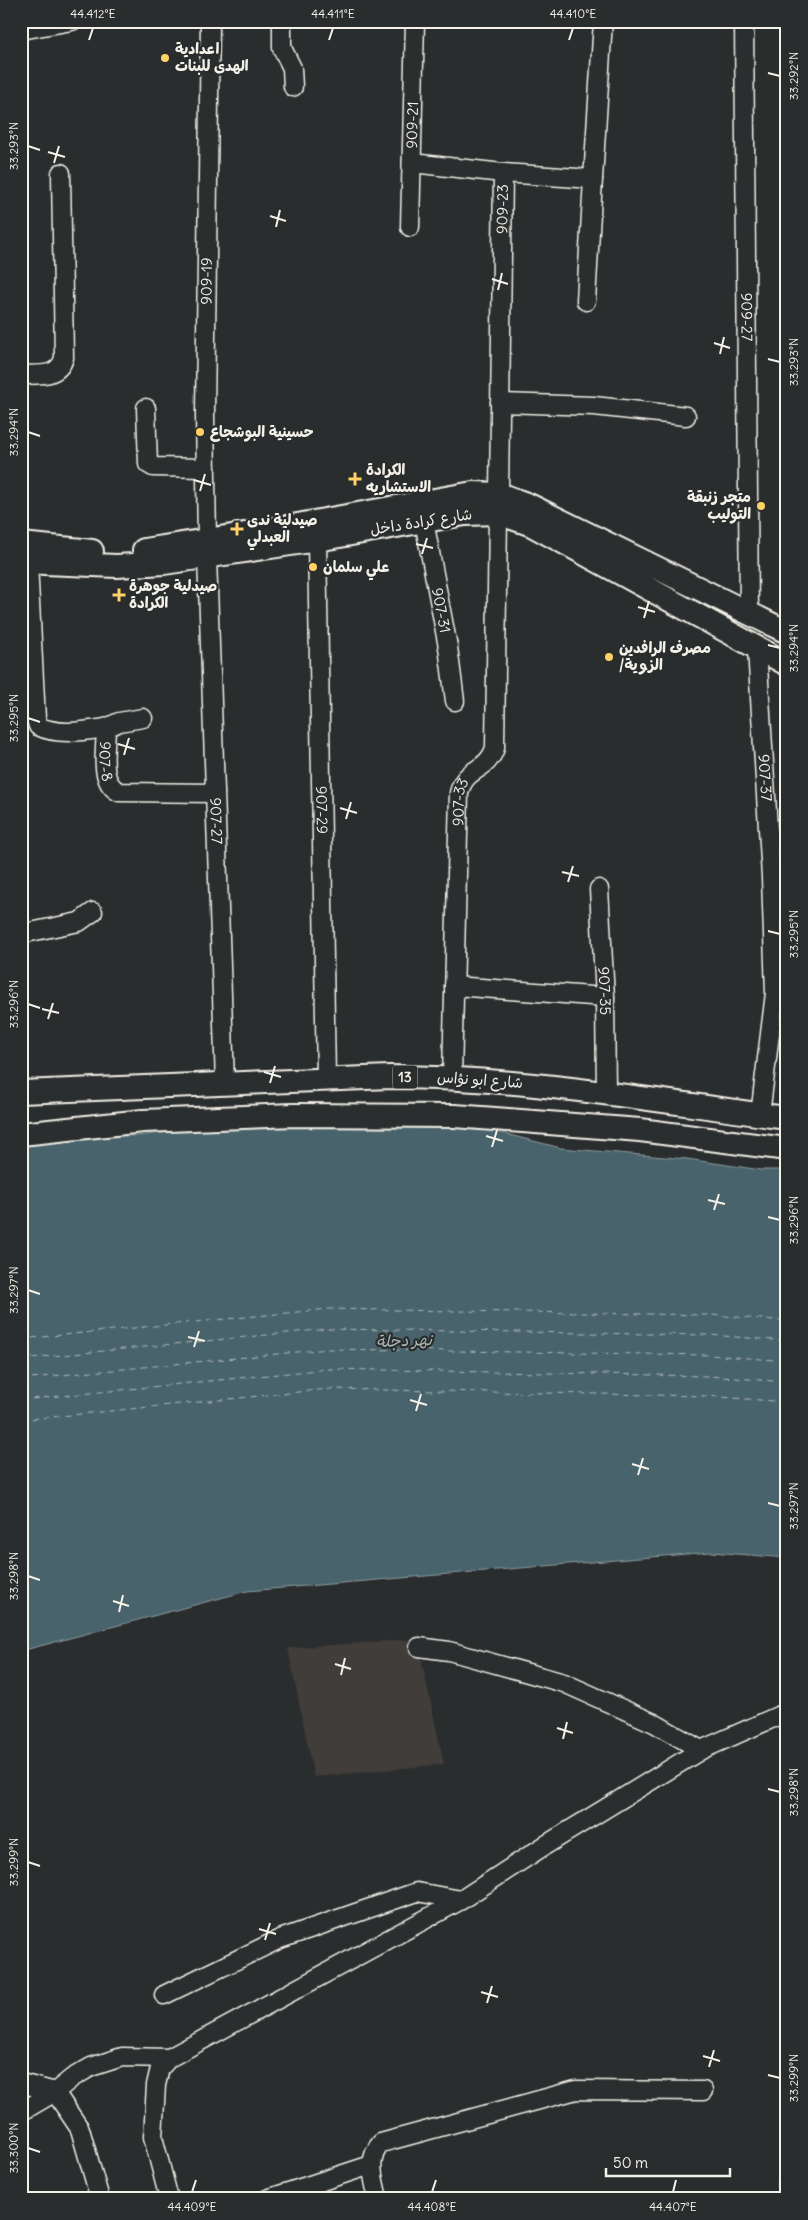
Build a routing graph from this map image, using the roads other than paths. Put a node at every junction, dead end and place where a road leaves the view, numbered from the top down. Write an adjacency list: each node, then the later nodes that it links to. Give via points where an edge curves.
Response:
1 (72, 21): 7 (street)
2 (210, 21): 19 (street, 909-19)
3 (282, 21): 8 (street, via 282,48 292,68)
4 (415, 21): 9 (street, 909-21)
5 (604, 21): 12 (street)
6 (744, 21): 25 (street, 909-27)
7 (21, 30)
8 (293, 87)
9 (412, 163): 11 (street); 13 (street, 909-21)
10 (61, 173): 15 (street, via 64,358 61,368 52,374)
11 (503, 173): 12 (street, 909-23); 16 (street, 909-23)
12 (593, 179): 14 (street)
13 (410, 227)
14 (586, 301)
15 (21, 375)
16 (500, 403): 18 (street, via 594,406); 20 (street, 909-23)
17 (146, 408): 19 (street, via 148,464 153,467)
18 (686, 416)
19 (206, 468): 23 (street, 909-19)
20 (498, 504): 21 (main road, شارع كرادة داخل, via 466,514); 23 (main road, شارع كرادة داخل, via 466,494); 25 (main road, شارع كرادة داخل, via 528,505); 27 (main road, شارع كرادة داخل); 36 (street, 907-33, via 494,748 488,762 464,778 459,793)
21 (424, 521): 22 (main road, شارع كرادة داخل); 29 (street, 907-31)
22 (317, 540): 23 (main road, شارع كرادة داخل); 39 (street, 907-29)
23 (207, 549): 24 (main road, شارع كرادة داخل, via 117,566); 32 (street, 907-27)
24 (24, 556): 31 (street, via 38,726 65,731)
25 (749, 614): 26 (main road, شارع كرادة داخل)
26 (787, 632)
27 (757, 649): 28 (main road, شارع كرادة داخل); 43 (street, 907-37, via 775,993)
28 (787, 664)
29 (455, 701)
30 (143, 718): 31 (street, 907-8)
31 (106, 728): 32 (street, 907-8, via 106,778 112,788 119,792)
32 (215, 793): 40 (street, 907-27)
33 (599, 890): 37 (street, 907-35)
34 (93, 912): 35 (street, via 79,922)
35 (21, 934)
36 (454, 986): 37 (street); 38 (street, 907-33)
37 (605, 997): 42 (street, 907-35)
38 (452, 1077): 39 (main road, شارع ابو نؤاس / 13); 42 (main road, شارع ابو نؤاس / 13)
39 (326, 1079): 40 (main road, شارع ابو نؤاس / 13)
40 (225, 1083): 41 (main road, شارع ابو نؤاس / 13)
41 (21, 1092)
42 (606, 1093): 43 (main road, شارع ابو نؤاس / 13)
43 (760, 1115): 44 (main road, شارع ابو نؤاس / 13)
44 (787, 1118)
45 (21, 1134): 46 (main road, via 143,1121 293,1114 455,1116 640,1130)
46 (787, 1149)
47 (419, 1647): 49 (street, via 449,1651 564,1684 654,1723)
48 (787, 1712): 49 (street)
49 (702, 1750): 50 (street)
50 (461, 1900): 51 (street, via 417,1892 280,1939); 52 (street)
51 (164, 1995)
52 (169, 2058): 55 (street, via 122,2057 91,2067); 59 (street, via 160,2068 156,2085 153,2136)
53 (21, 2083): 55 (street)
54 (703, 2091): 57 (street, via 576,2090 381,2143 374,2151)
55 (55, 2092): 56 (street); 58 (street, via 80,2129)
56 (21, 2112)
57 (371, 2165): 60 (street); 61 (street)
58 (100, 2199)
59 (169, 2199)
60 (267, 2199)
61 (378, 2199)

